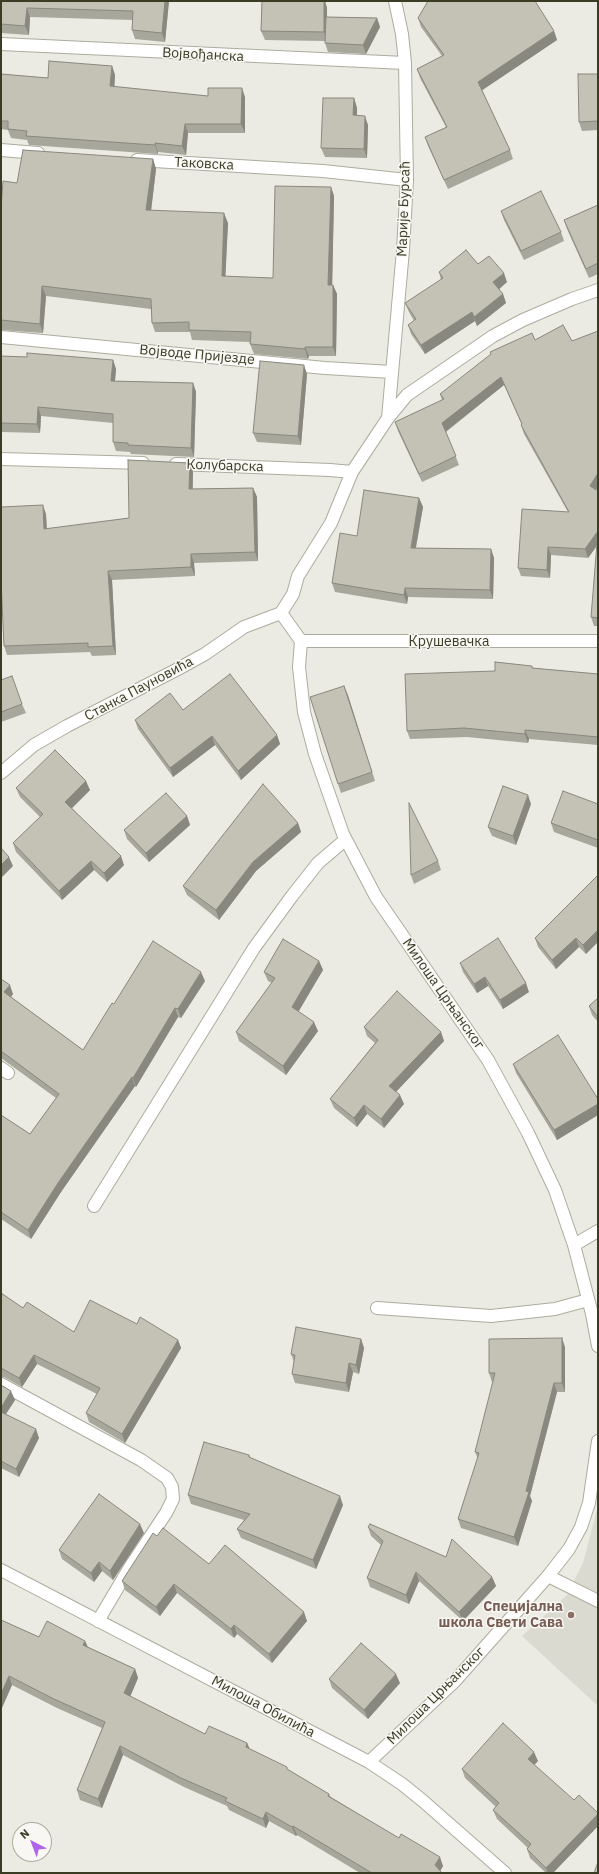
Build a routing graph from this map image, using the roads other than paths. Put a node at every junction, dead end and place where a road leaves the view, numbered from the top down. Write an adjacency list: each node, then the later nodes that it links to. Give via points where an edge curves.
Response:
1 (394, 1): 3 (street, Марије Бурсаћ, via 402,34)
2 (1, 44): 3 (street, Војвођанска)
3 (405, 64): 7 (street, Марије Бурсаћ)
4 (1, 150): 5 (street)
5 (52, 154)
6 (127, 159): 7 (street, Таковска, via 323,171)
7 (406, 180): 10 (street, Марије Бурсаћ, via 403,250)
8 (598, 290): 11 (street, via 523,320 493,336 408,395)
9 (1, 337): 10 (street, Војводе Пријезде)
10 (392, 372): 11 (street, Марије Бурсаћ)
11 (388, 418): 13 (street)
12 (1, 459): 13 (street, Колубарска)
13 (352, 472): 14 (street, via 331,523 298,576 293,594)
14 (281, 613): 16 (street); 17 (street, Станка Пауновића, via 244,627 205,654 73,723)
15 (598, 641): 16 (street, Крушевачка)
16 (301, 642): 19 (street, Милоша Црњанског, via 299,666 304,712 315,754)
17 (6, 764): 18 (street, Станка Пауновића)
18 (1, 773)
19 (346, 840): 20 (street, via 318,863 254,948); 22 (street, Милоша Црњанског, via 376,897 502,1084 552,1185)
20 (94, 1206)
21 (598, 1231): 22 (street)
22 (574, 1245): 23 (street, Милоша Црњанског)
23 (588, 1300): 24 (street, via 555,1309 491,1316); 25 (street, Милоша Црњанског)
24 (377, 1308)
25 (598, 1346)
26 (1, 1384): 31 (street, via 141,1460 167,1478 172,1487 173,1499 166,1513)
27 (598, 1441): 29 (street, Милоша Црњанског, via 582,1527)
28 (1, 1570): 31 (street, Милоша Обилића)
29 (548, 1576): 30 (street); 32 (street, Милоша Црњанског, via 454,1682)
30 (598, 1601)
31 (98, 1621): 32 (street, Милоша Обилића)
32 (369, 1762): 33 (street, Милоша Обилића, via 412,1793)
33 (505, 1873)

